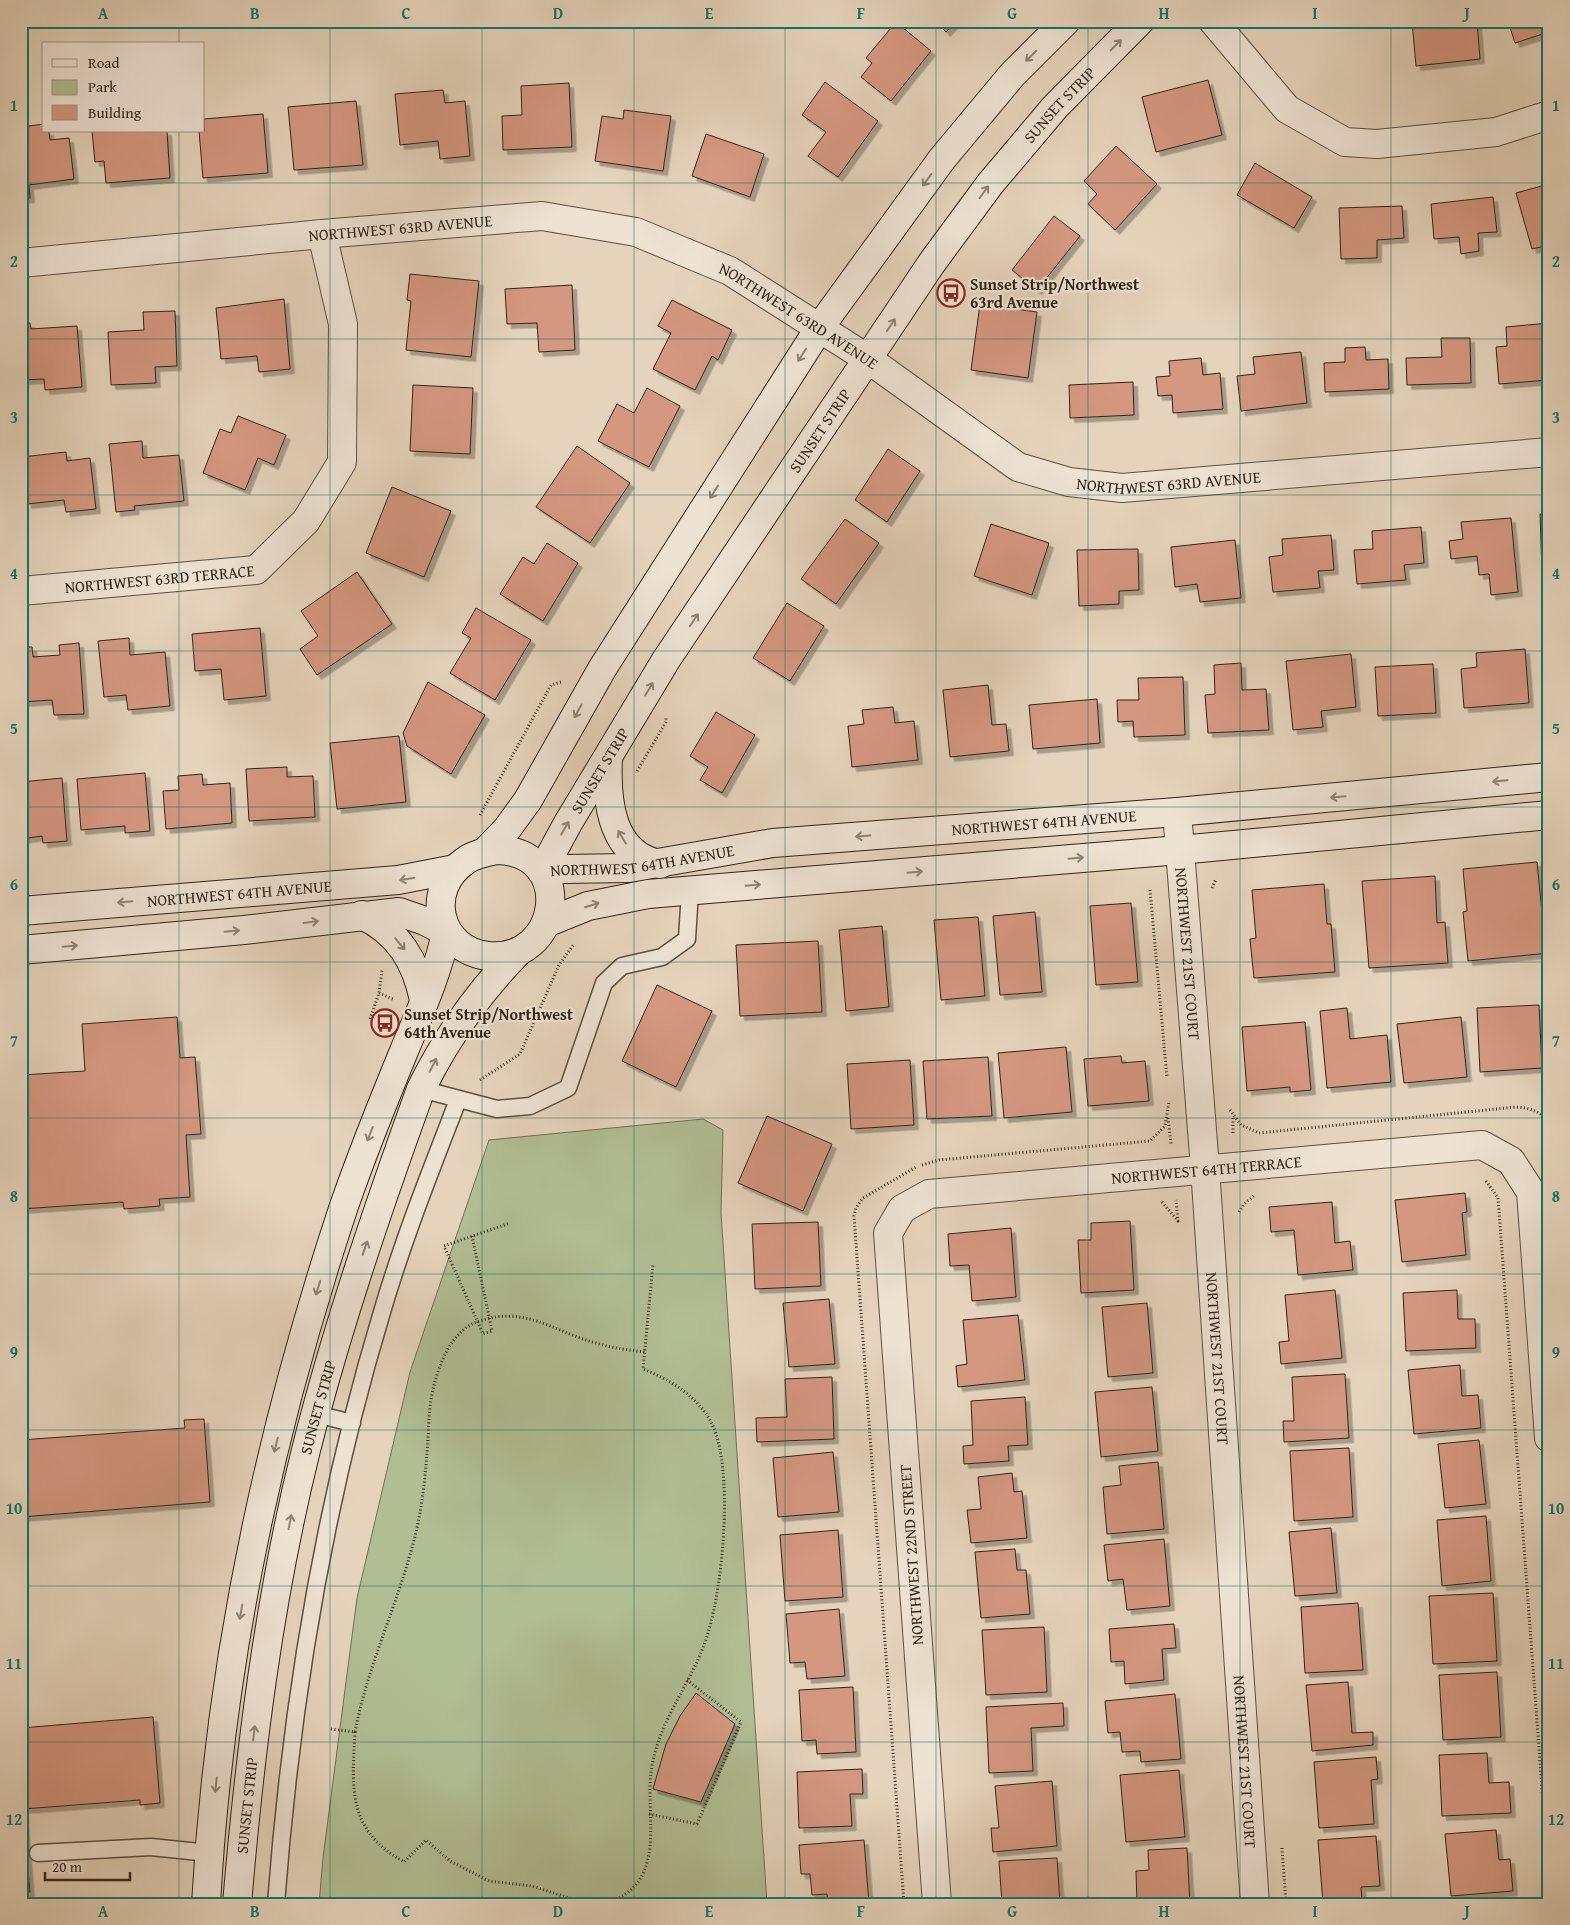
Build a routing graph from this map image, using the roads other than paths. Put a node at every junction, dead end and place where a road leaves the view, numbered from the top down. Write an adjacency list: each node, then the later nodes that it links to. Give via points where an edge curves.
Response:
1 (1066, 21): 7 (street, one-way to 7, via 1012,75 942,158)
2 (1140, 21): 8 (street, SUNSET STRIP, one-way to 2, via 990,184 1055,107)
3 (1213, 21): 4 (street, via 1287,109 1345,142 1377,144 1496,132)
4 (1549, 115)
5 (322, 234): 6 (street, NORTHWEST 63RD AVENUE); 7 (street, NORTHWEST 63RD AVENUE, via 542,216 636,232 730,271); 10 (street, NORTHWEST 63RD TERRACE, via 343,324 342,462 306,521 256,570)
6 (21, 262)
7 (820, 327): 8 (street, NORTHWEST 63RD AVENUE); 16 (street, one-way to 16, via 602,669 528,800 507,829)
8 (868, 358): 9 (street, NORTHWEST 63RD AVENUE, via 1018,467 1069,482 1122,488); 11 (street, SUNSET STRIP, one-way to 8, via 666,660)
9 (1549, 452)
10 (21, 591)
11 (608, 756): 17 (street, one-way to 11, via 647,862 638,856 620,835 608,800); 19 (street, SUNSET STRIP, one-way to 11)
12 (1549, 777): 13 (street, NORTHWEST 64TH AVENUE, one-way to 13)
13 (1177, 812): 15 (street, NORTHWEST 21ST COURT); 17 (street, NORTHWEST 64TH AVENUE, one-way to 17, via 773,842)
14 (1549, 815): 15 (street)
15 (1180, 850): 20 (street, one-way to 15); 30 (street, NORTHWEST 21ST COURT)
16 (484, 852): 18 (street, via 465,860); 19 (street, via 516,852 534,861)
17 (660, 864): 19 (street, NORTHWEST 64TH AVENUE)
18 (455, 869): 21 (street, NORTHWEST 64TH AVENUE, one-way to 21, via 398,880); 24 (street, via 442,896)
19 (542, 871): 23 (street, via 551,893)
20 (690, 891): 23 (street, one-way to 20, via 610,900); 29 (lane, via 687,939 662,957 622,966 604,984 568,1088 530,1106 497,1109)
21 (21, 911)
22 (362, 915): 24 (street, NORTHWEST 64TH AVENUE, via 399,912); 25 (street, NORTHWEST 64TH AVENUE, one-way to 22, via 244,930); 27 (street, one-way to 27, via 376,922 401,944 419,976)
23 (546, 923): 26 (street, via 534,941)
24 (446, 932): 26 (street, via 474,953 499,956); 27 (street, SUNSET STRIP)
25 (21, 950)
26 (518, 952): 28 (street, SUNSET STRIP, one-way to 26, via 456,1026)
27 (424, 1000): 35 (street, SUNSET STRIP, one-way to 35, via 361,1158 314,1302 276,1444)
28 (421, 1089): 29 (lane); 32 (street, SUNSET STRIP, one-way to 28, via 349,1293)
29 (458, 1100): 33 (lane, via 385,1302)
30 (1205, 1168): 31 (street, NORTHWEST 64TH TERRACE, via 929,1194); 34 (street, NORTHWEST 64TH TERRACE, via 1482,1144 1511,1161 1531,1192); 43 (street, NORTHWEST 21ST COURT)
31 (902, 1209): 42 (street, NORTHWEST 22ND STREET, via 888,1234)
32 (316, 1414): 33 (lane); 36 (street, SUNSET STRIP, one-way to 32)
33 (352, 1424): 41 (lane, via 325,1534 302,1662 283,1814)
34 (1549, 1438)
35 (250, 1564): 36 (lane); 38 (street, SUNSET STRIP, one-way to 38, via 224,1717)
36 (281, 1570): 40 (street, SUNSET STRIP, one-way to 36, via 256,1720)
37 (38, 1853): 38 (lane, via 151,1847)
38 (209, 1853): 39 (street, SUNSET STRIP)
39 (206, 1904)
40 (237, 1904)
41 (276, 1904)
42 (937, 1904)
43 (1255, 1904)

